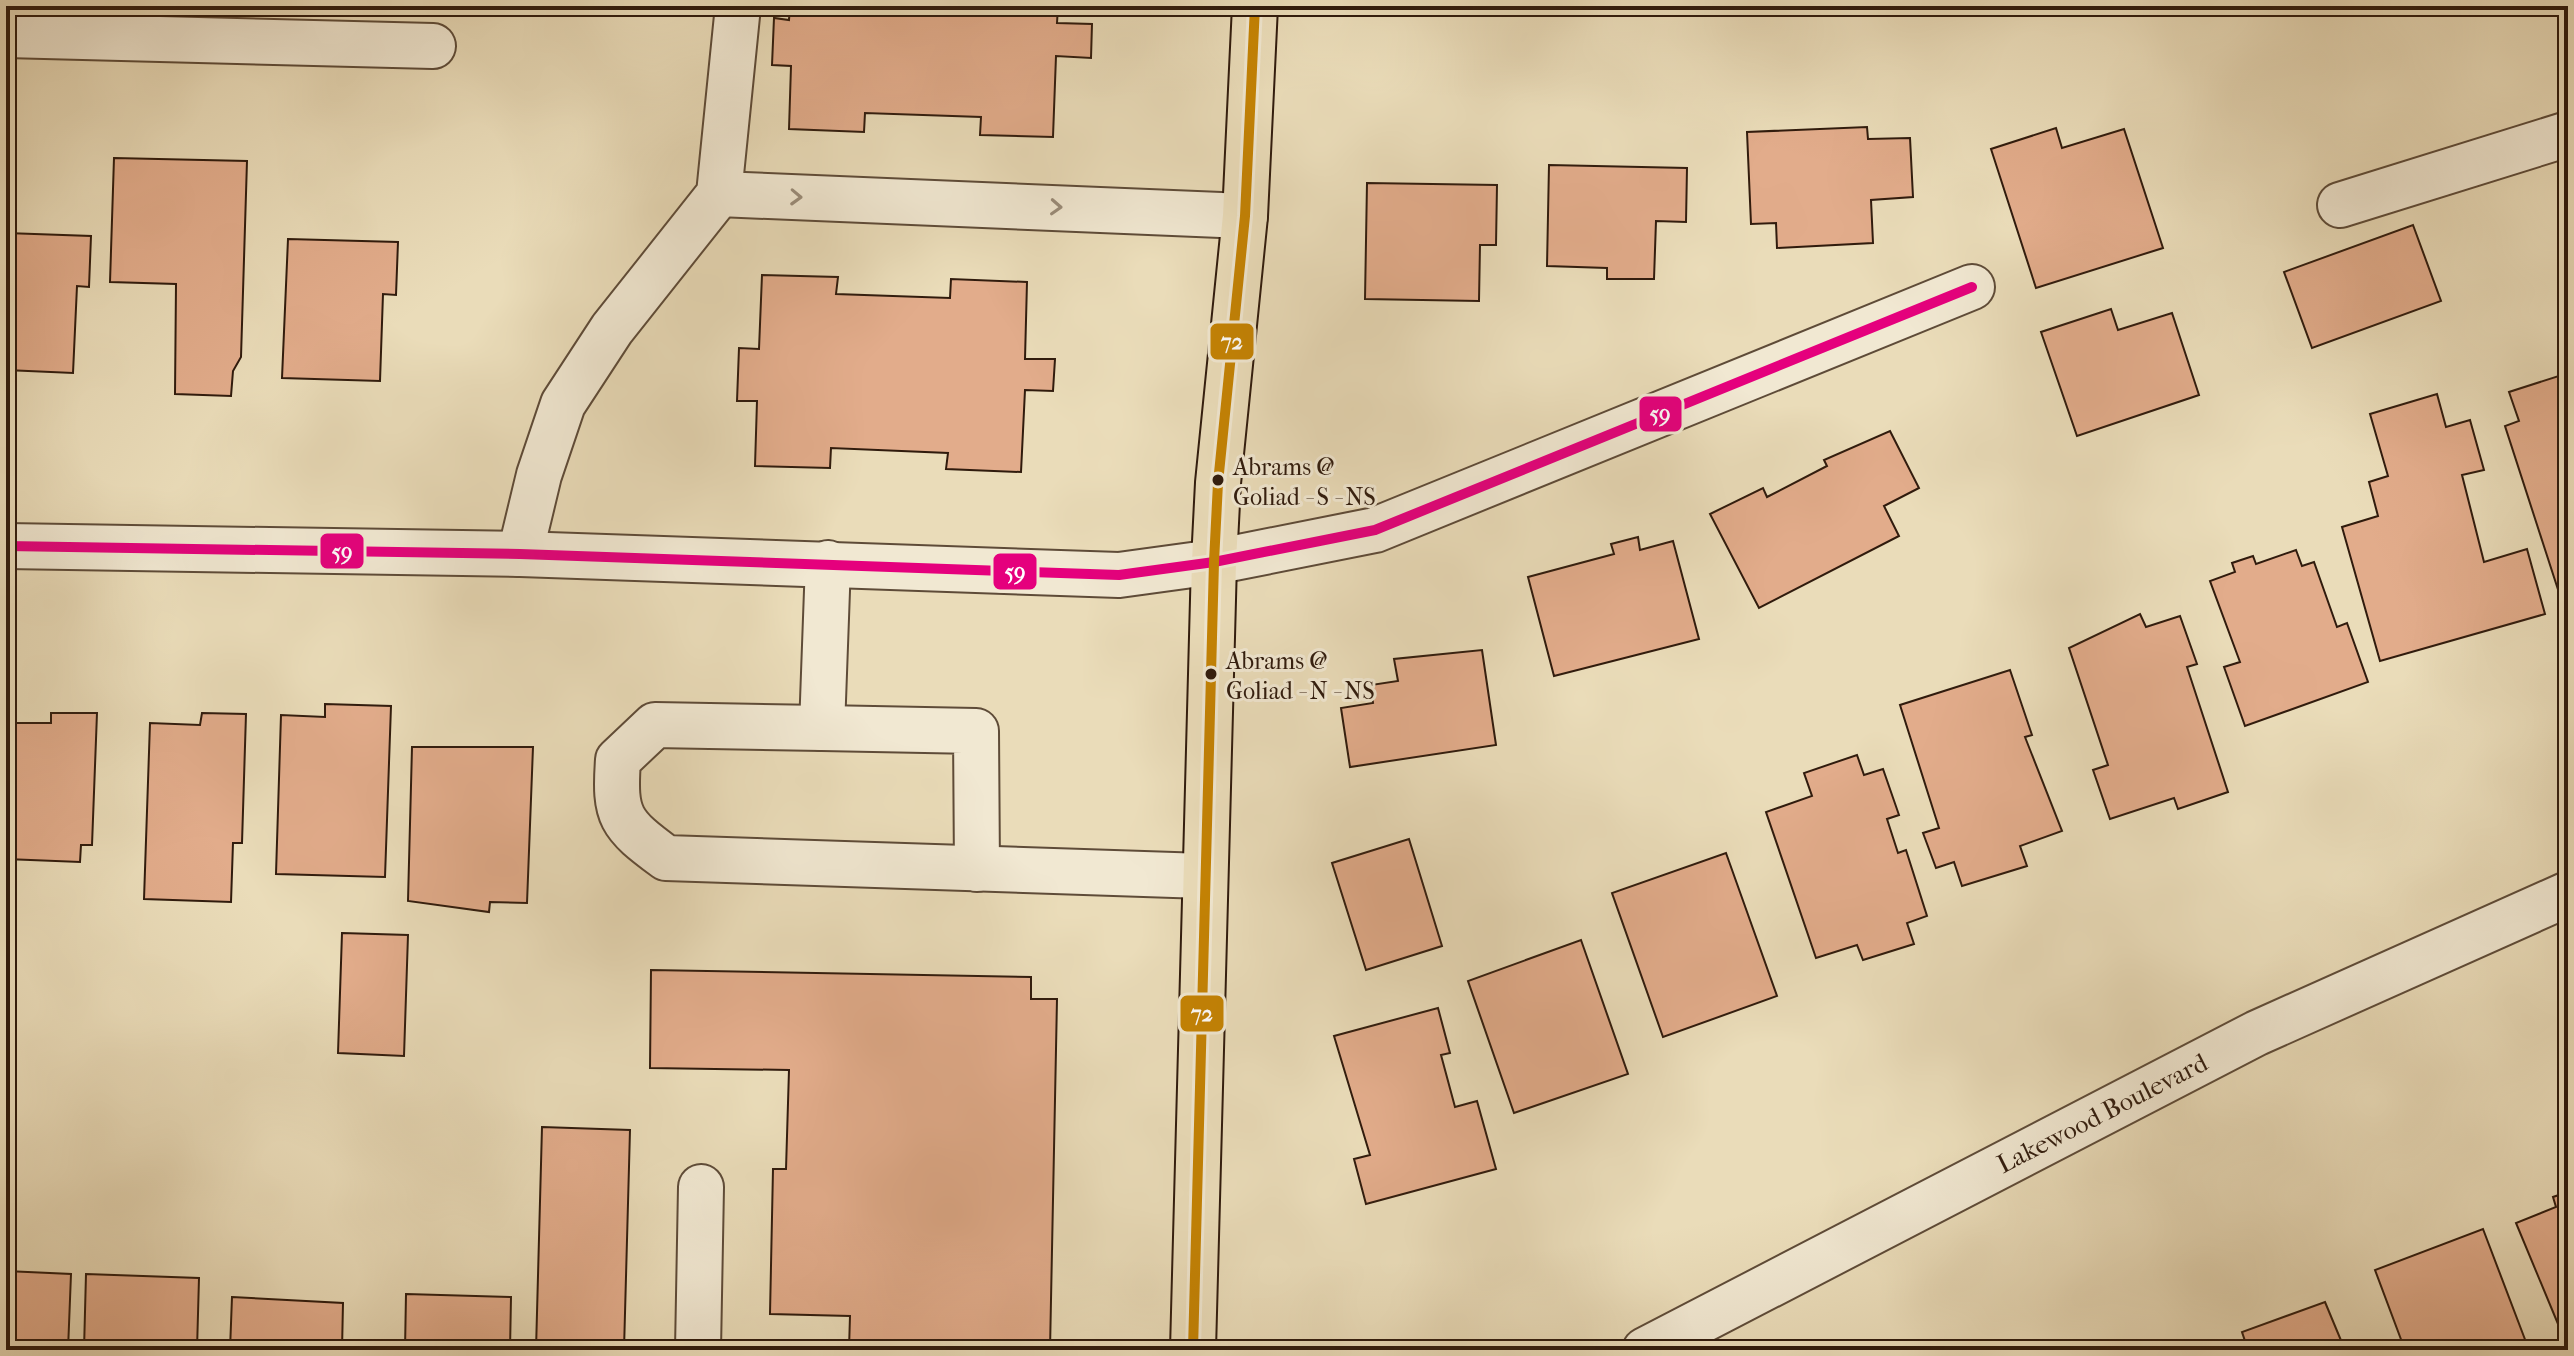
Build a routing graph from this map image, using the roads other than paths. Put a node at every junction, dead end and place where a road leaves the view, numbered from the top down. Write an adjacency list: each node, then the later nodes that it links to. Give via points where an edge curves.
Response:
1 (738, 6): 6 (street)
2 (1255, 6): 8 (main road)
3 (6, 35): 4 (street)
4 (433, 46)
5 (2568, 134): 7 (street)
6 (719, 194): 8 (street, one-way to 8); 11 (street, via 612,329 563,404)
7 (2340, 205)
8 (1245, 216): 12 (main road)
9 (1972, 287): 12 (street, via 1375,530)
10 (6, 546): 11 (street)
11 (520, 554): 13 (street)
12 (1214, 562): 13 (street, via 1119,575); 16 (main road)
13 (828, 563): 14 (street)
14 (822, 728): 15 (street, via 976,731); 15 (street, via 655,725 618,760 615,802 635,835 666,858)
15 (977, 869): 16 (street)
16 (1204, 876): 20 (main road)
17 (2568, 894): 21 (street, Lakewood Boulevard, via 2257,1033)
18 (701, 1187): 19 (street)
19 (698, 1350)
20 (1193, 1350)
21 (1645, 1350)

